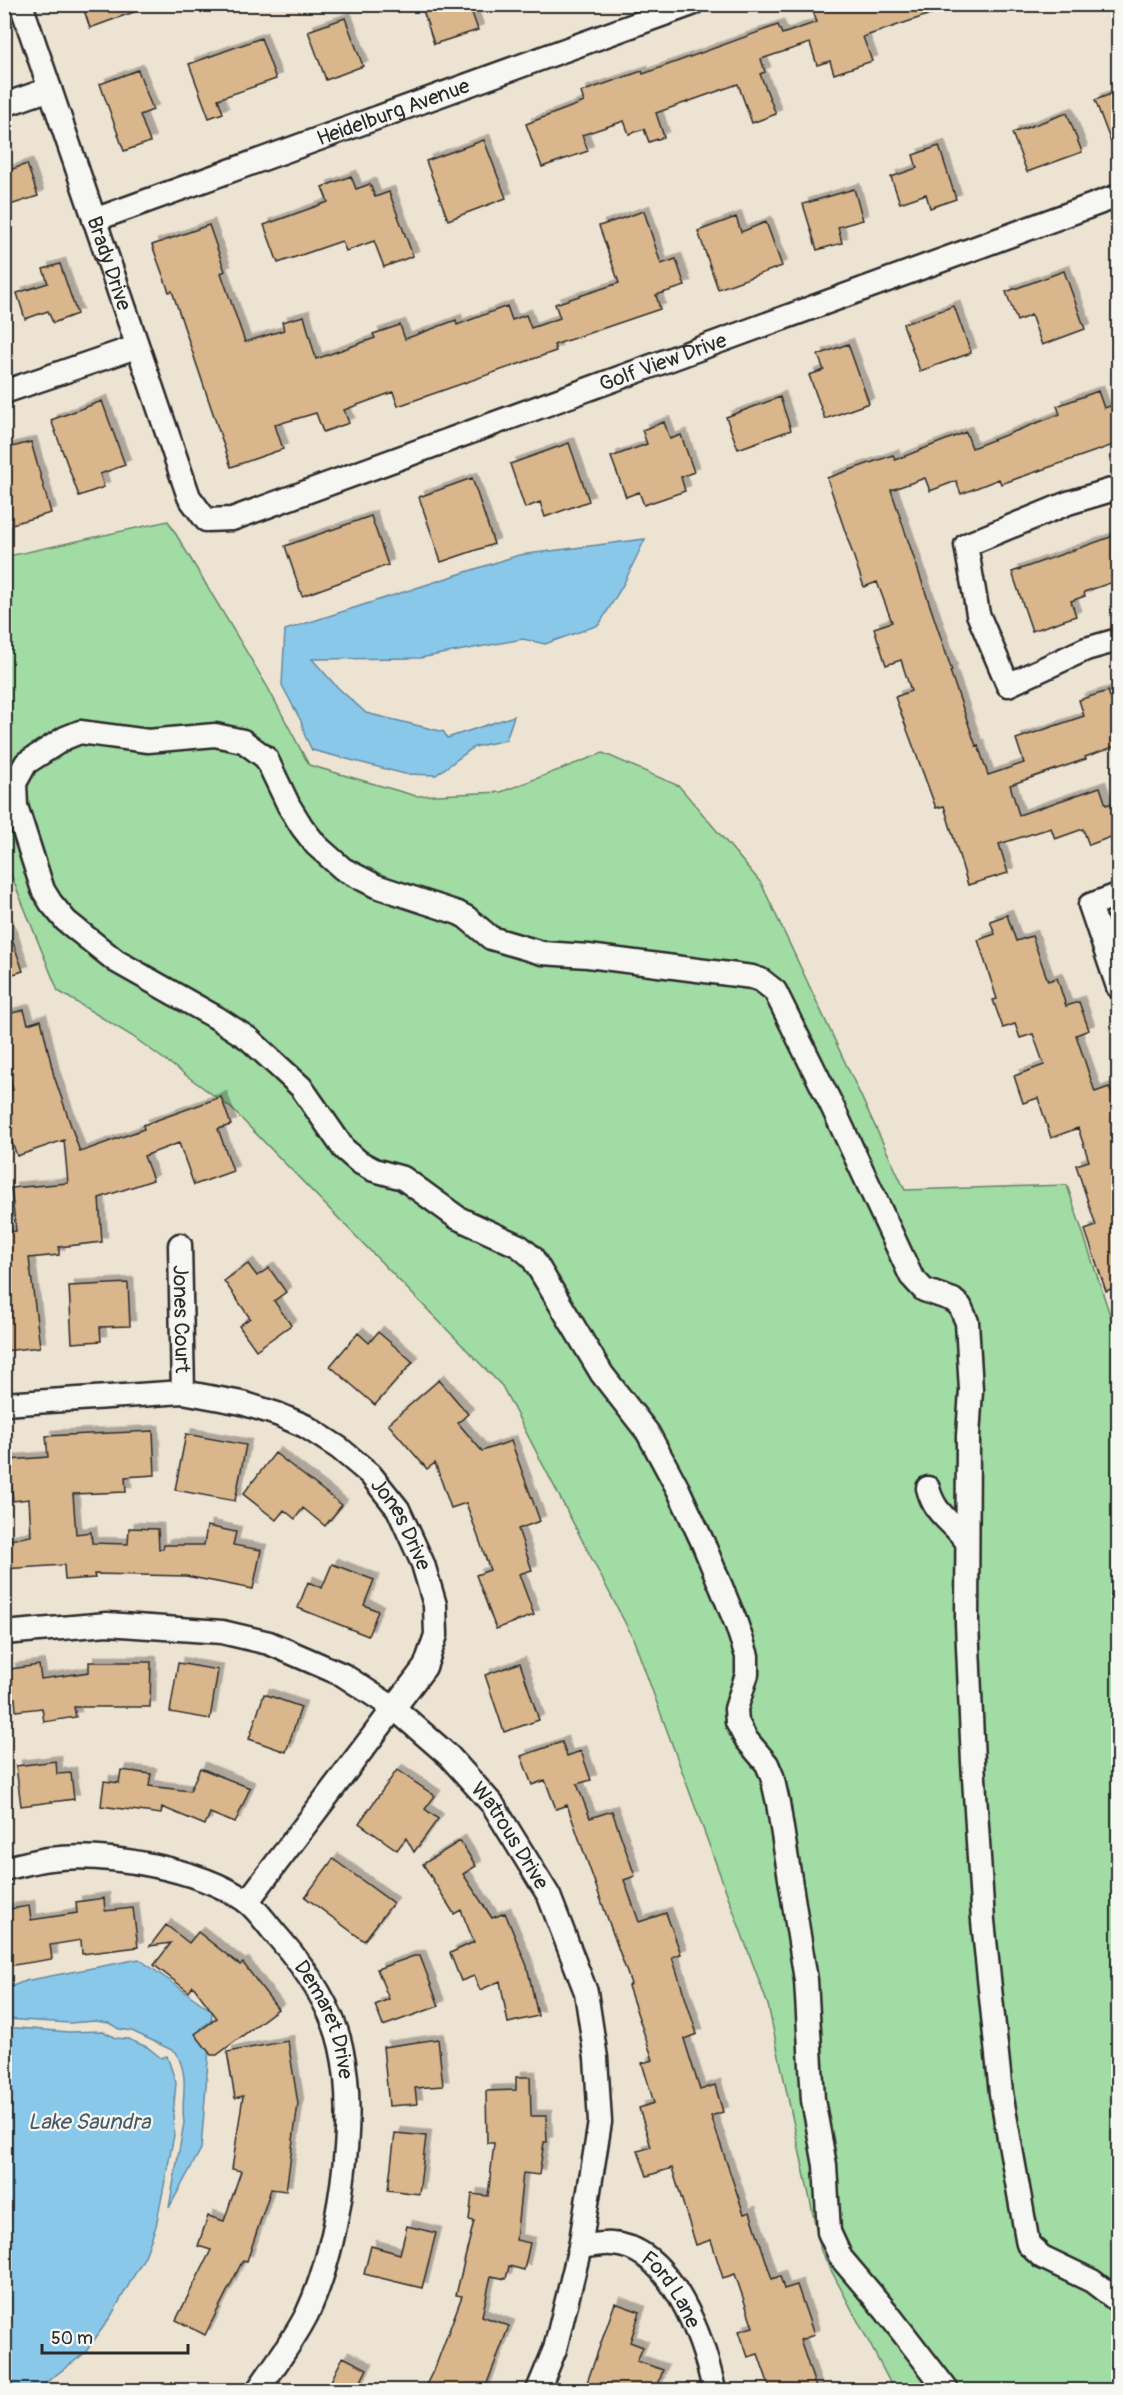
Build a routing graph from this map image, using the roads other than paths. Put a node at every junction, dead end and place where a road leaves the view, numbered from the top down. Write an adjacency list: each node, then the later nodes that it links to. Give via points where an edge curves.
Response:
1 (21, 4): 3 (street, Brady Drive)
2 (692, 4): 6 (street, Heidelburg Avenue)
3 (50, 89): 4 (street); 6 (street, Brady Drive)
4 (4, 105)
5 (1119, 196): 10 (street, Golf View Drive, via 232,519)
6 (94, 220): 7 (street, Brady Drive)
7 (136, 347): 8 (street); 10 (street, Brady Drive, via 189,497)
8 (4, 392)
9 (1119, 488): 11 (street, via 1068,503 966,545 978,614 1008,685 1086,649)
10 (206, 520)
11 (1119, 640)
12 (1119, 895): 13 (street, via 1090,905)
13 (1119, 987)
14 (180, 1245): 15 (street, Jones Court)
15 (183, 1392): 16 (street, Jones Drive); 20 (street, Jones Drive, via 242,1403 304,1426 370,1474 398,1509 423,1564 435,1605 436,1635 426,1667)
16 (4, 1404)
17 (928, 1488): 18 (street, via 932,1504)
18 (967, 1542): 24 (street, via 969,1695 985,1940 1001,2092 1024,2232 1036,2254 1092,2281); 28 (street, via 971,1377 964,1313 953,1300 924,1290 911,1276 781,1001 768,984 742,975 532,950 491,938 458,913 352,875 309,837 266,758 243,741 215,735 148,741 80,732 41,753 21,770 15,783 16,806 44,890 58,913 116,961 249,1039 301,1087 344,1149 359,1162 403,1178 458,1218 526,1250 602,1374 656,1446 703,1543 747,1656 747,1674 736,1715 741,1731 767,1764 778,1803 806,1980 813,2100 825,2165 829,2232 841,2258)
19 (4, 1633): 20 (street, Watrous Drive, via 107,1624 222,1632 297,1653 343,1675)
20 (395, 1709): 22 (street, Jones Drive); 23 (street, Watrous Drive, via 449,1756 498,1814 549,1896 586,1992 600,2122)
21 (4, 1869): 22 (street, Demaret Drive, via 50,1859 121,1861 201,1879)
22 (247, 1902): 25 (street, Demaret Drive, via 298,1961 325,2002 341,2047 349,2107 342,2185 315,2291 306,2315)
23 (580, 2247): 26 (street, Watrous Drive, via 555,2349); 27 (street, Ford Lane, via 613,2244 638,2252 657,2266 677,2291 696,2332)
24 (1119, 2301)
25 (258, 2391)
26 (538, 2391)
27 (714, 2391)
28 (947, 2391)

